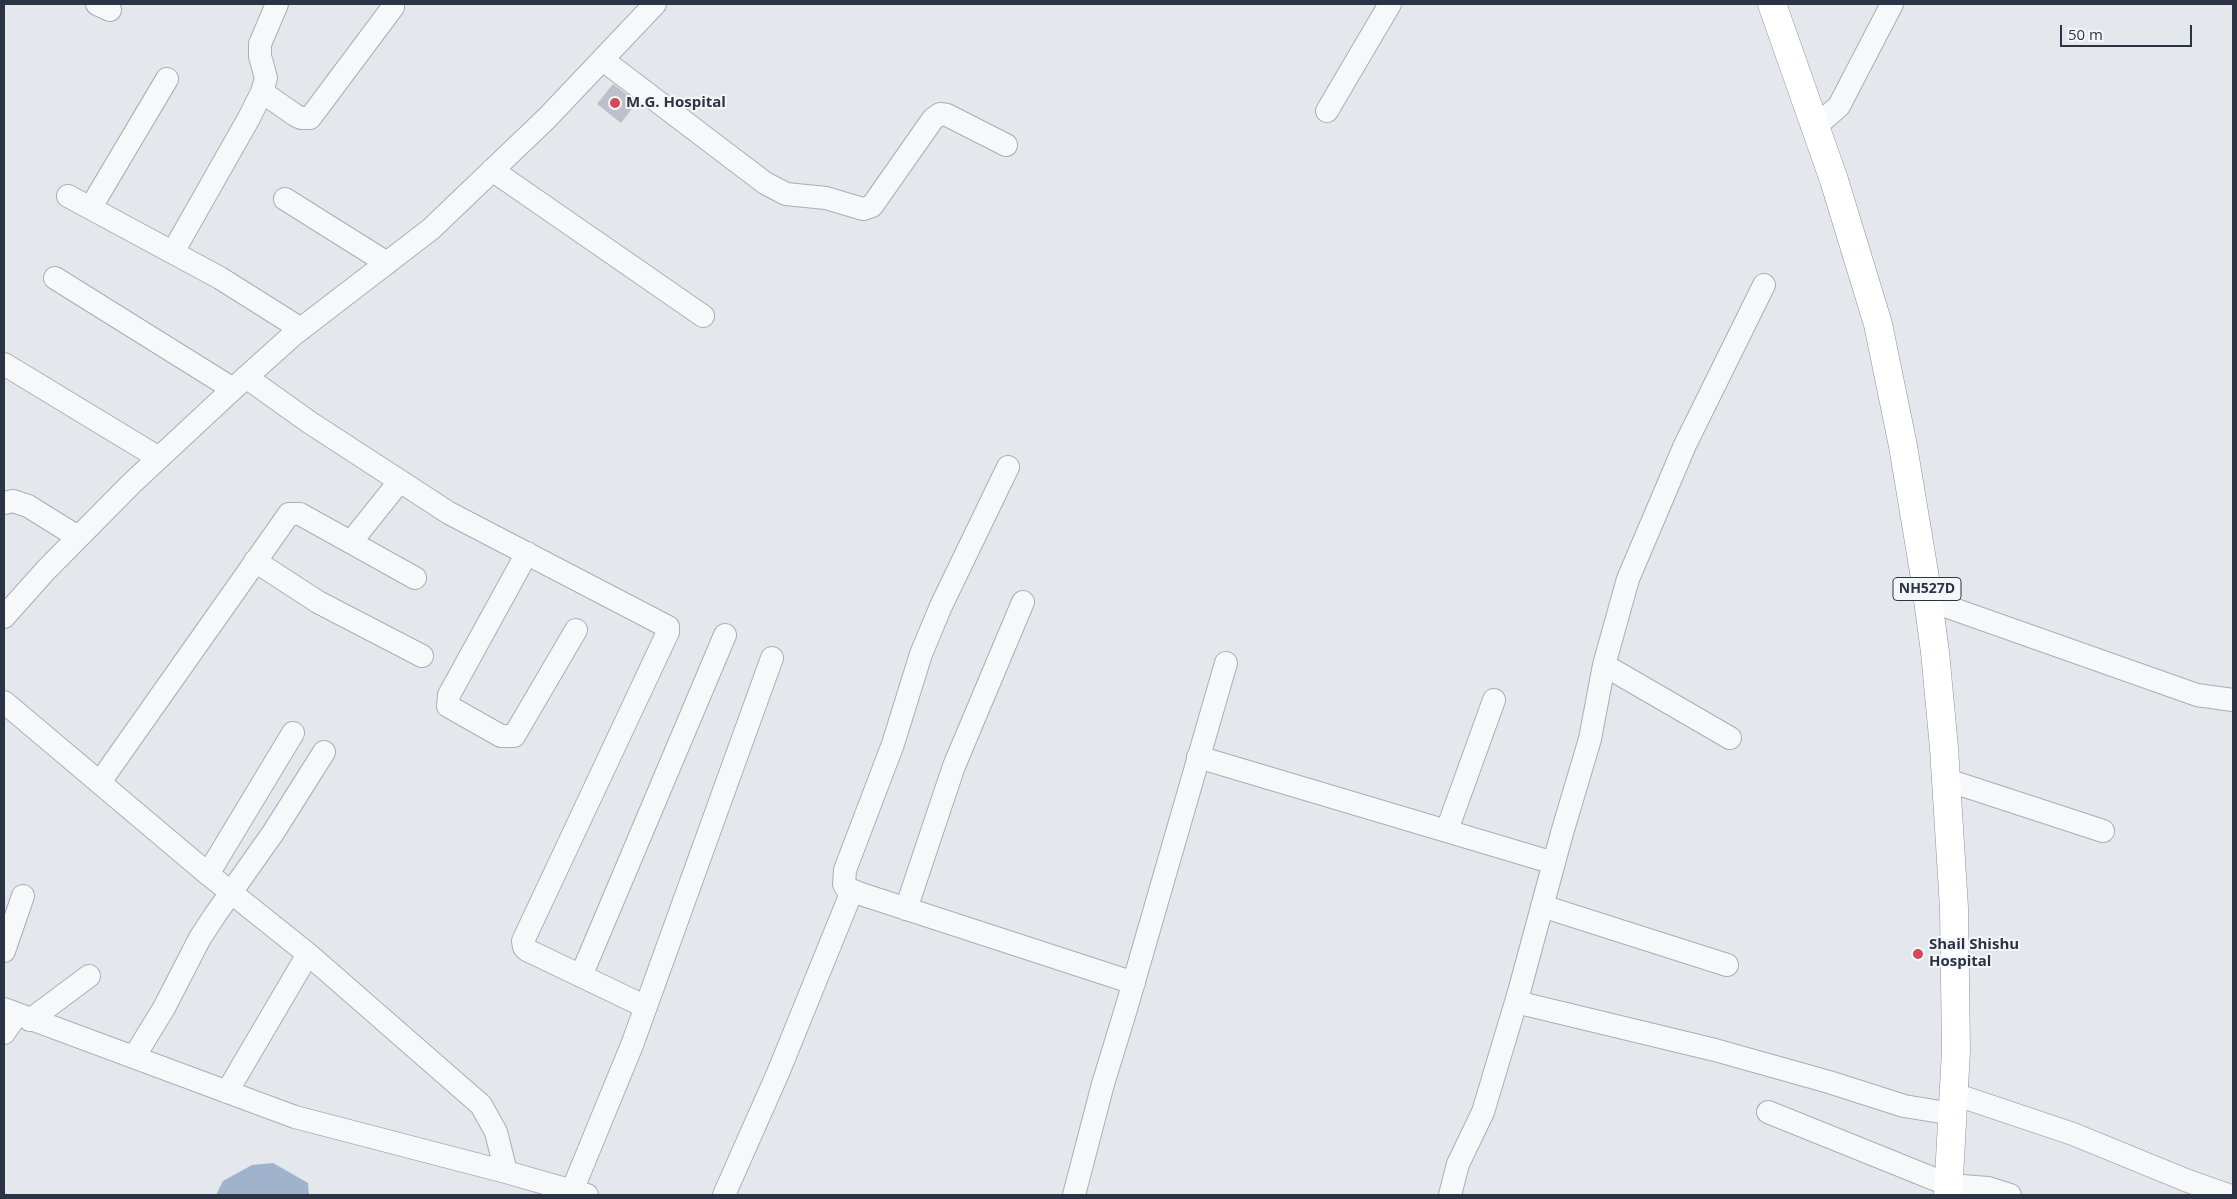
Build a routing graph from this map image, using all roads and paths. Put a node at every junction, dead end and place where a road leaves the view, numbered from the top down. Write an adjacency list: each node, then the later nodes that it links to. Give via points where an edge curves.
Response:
1 (277, 4): 9 (street, via 260,44 266,78)
2 (655, 4): 7 (street)
3 (1390, 4): 10 (street)
4 (1772, 4): 11 (highway, NH527D)
5 (1892, 4): 11 (street, via 1838,106)
6 (393, 7): 9 (street, via 310,118 295,115)
7 (603, 60): 12 (street, via 765,183 786,194 826,198 863,209 872,206 932,119 940,114); 13 (street)
8 (166, 79): 16 (street)
9 (262, 92): 17 (street)
10 (1327, 111)
11 (1815, 126): 34 (highway, NH527D, via 1878,324 1903,446)
12 (1006, 145)
13 (492, 170): 18 (street, via 431,229); 21 (street)
14 (68, 196): 16 (street)
15 (285, 199): 18 (street)
16 (92, 207): 17 (street)
17 (173, 252): 22 (street)
18 (387, 263): 22 (street)
19 (55, 278): 24 (street)
20 (1764, 285): 42 (street, via 1685,445 1648,530 1628,579)
21 (703, 316)
22 (301, 329): 24 (street)
23 (4, 364): 25 (street)
24 (239, 383): 25 (street); 27 (street)
25 (159, 458): 29 (street)
26 (1008, 467): 56 (street, via 941,606 922,654 893,744 845,870 844,884)
27 (399, 482): 30 (street); 31 (street)
28 (7, 499): 29 (street, via 28,506)
29 (78, 537): 36 (street)
30 (350, 542): 32 (street, via 293,512 285,517); 33 (street)
31 (527, 553): 37 (street, via 449,695 448,706 501,736 514,736); 65 (street, via 664,624 669,630 524,941 527,950)
32 (256, 561): 39 (street, via 318,602); 51 (street)
33 (415, 578)
34 (1928, 600): 44 (street, via 2197,694); 50 (highway, NH527D)
35 (1023, 602): 60 (street, via 954,766)
36 (4, 617)
37 (576, 630)
38 (725, 635): 65 (street)
39 (422, 656)
40 (772, 658): 68 (street)
41 (1226, 663): 49 (street)
42 (1604, 665): 47 (street); 54 (street, via 1590,739)
43 (1494, 700): 52 (street)
44 (2233, 700)
45 (4, 702): 51 (street)
46 (293, 733): 55 (street)
47 (1730, 738)
48 (324, 752): 57 (street)
49 (1198, 757): 52 (street); 66 (street)
50 (1947, 780): 53 (street); 73 (highway, NH527D, via 1956,964)
51 (100, 782): 55 (street)
52 (1447, 830): 54 (street)
53 (2103, 831)
54 (1554, 863): 59 (street)
55 (208, 874): 57 (street)
56 (852, 891): 60 (street); 78 (street)
57 (232, 893): 62 (street); 71 (street, via 200,938)
58 (23, 896): 61 (street)
59 (1542, 906): 63 (street); 67 (street)
60 (906, 909): 66 (street)
61 (4, 950)
62 (308, 954): 72 (street); 75 (street, via 480,1105 496,1132)
63 (1727, 965)
64 (89, 976): 69 (street)
65 (581, 976): 68 (street)
66 (1134, 983): 79 (street, via 1102,1084)
67 (1516, 1002): 73 (street, via 1655,1034 1904,1106); 80 (street, via 1483,1112 1458,1164)
68 (646, 1007): 77 (street)
69 (17, 1014): 70 (street); 71 (street)
70 (4, 1033)
71 (134, 1057): 72 (street)
72 (227, 1092): 75 (street, via 295,1117)
73 (1953, 1104): 76 (highway, NH527D); 82 (street, via 2073,1134 2188,1182)
74 (1768, 1112): 76 (street)
75 (506, 1172): 77 (street)
76 (1949, 1190): 81 (street, via 1988,1188)
77 (579, 1193)
78 (724, 1195)
79 (1074, 1195)
80 (1450, 1195)
81 (2010, 1195)
82 (2228, 1195)

